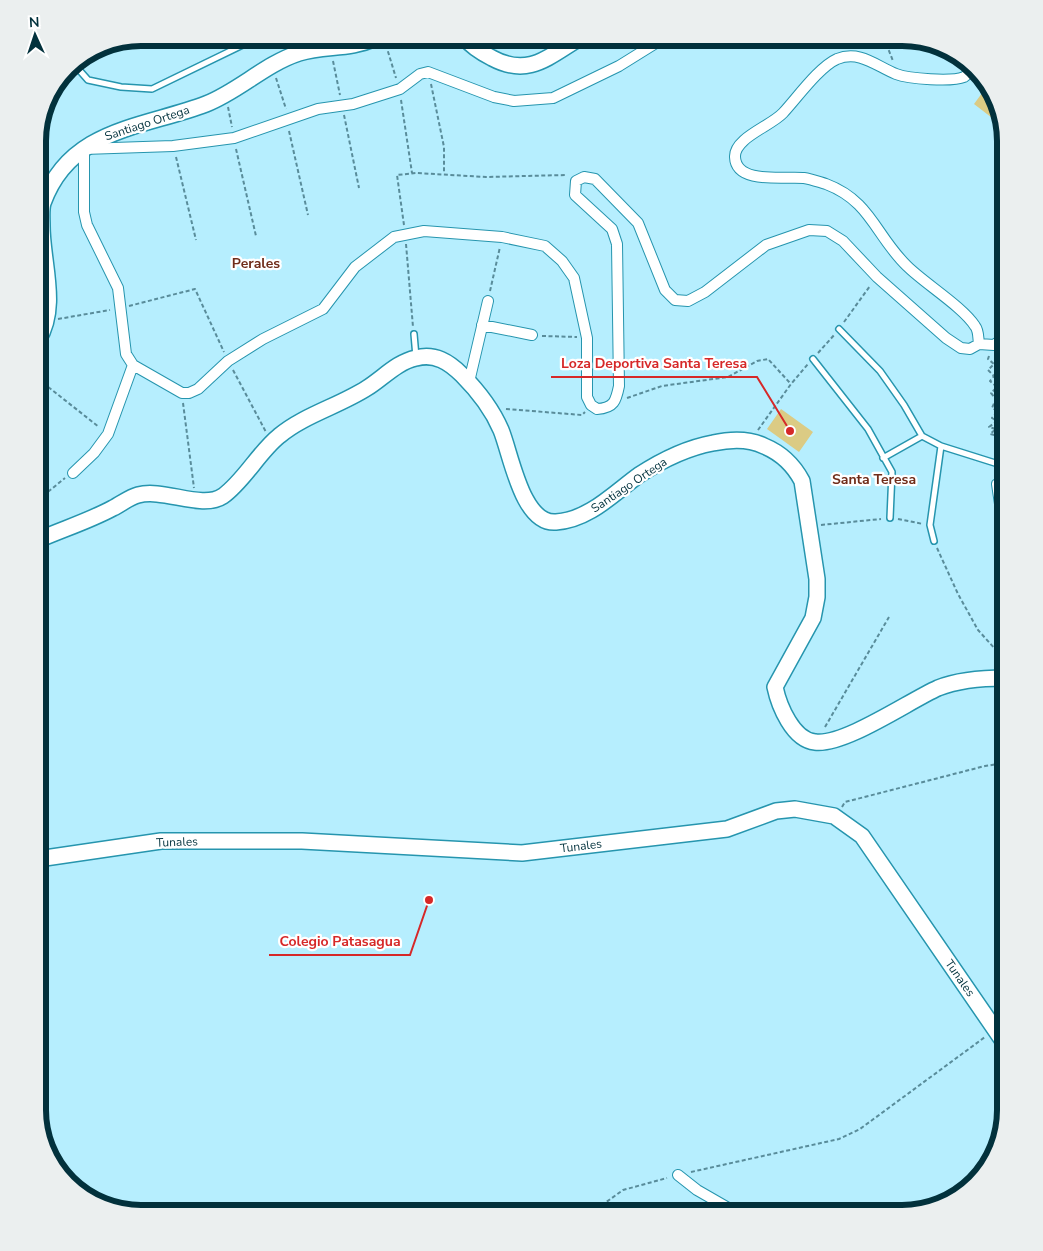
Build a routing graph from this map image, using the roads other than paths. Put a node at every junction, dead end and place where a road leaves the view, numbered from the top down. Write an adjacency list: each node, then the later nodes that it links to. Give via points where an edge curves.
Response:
1 (241, 46): 6 (lane, via 152,89 88,80)
2 (350, 46): 8 (street, Santiago Ortega, via 300,53 206,104 115,131)
3 (474, 46): 4 (street, via 514,67 533,65)
4 (566, 46)
5 (651, 46): 8 (street, via 554,98 514,101 428,72 400,89 342,106 318,109 234,138 174,146)
6 (79, 70)
7 (968, 74): 18 (street, via 935,79 898,75 867,58 852,56 836,60 824,68 776,121 741,142 736,148 736,163 743,172 758,177 805,178 841,190 864,208 889,246 907,266 976,326)
8 (84, 149): 9 (street, Santiago Ortega, via 53,183); 21 (street, via 84,212 87,225 118,288 124,346)
9 (46, 200)
10 (46, 264): 12 (street, Santiago Ortega)
11 (488, 301): 13 (street)
12 (46, 322)
13 (482, 325): 16 (street); 22 (street)
14 (840, 328): 23 (lane, via 880,371)
15 (414, 334): 19 (lane)
16 (532, 335)
17 (997, 342): 18 (street)
18 (979, 344): 21 (street, via 970,349 961,348 946,338 877,277 843,241 826,231 809,230 766,245 705,292 688,301 675,300 665,290 638,223 595,179 584,178 576,181 576,195 612,229 617,244 619,386 616,402 606,409 591,405 588,397 587,338 574,278 562,261 544,246 502,237 424,231 394,237 355,267 323,309 263,339 228,361 198,389 189,393 182,393)
19 (416, 357): 22 (street, Santiago Ortega, via 432,356 449,362); 29 (street, via 402,363 369,388 295,424 278,436 224,495 211,501 137,495)
20 (813, 359): 25 (lane, via 868,429)
21 (133, 365): 27 (street, via 108,434)
22 (469, 382): 31 (street, Santiago Ortega, via 501,430 525,500 539,518 556,523 588,513 666,459 697,446 725,440 752,440 780,453 797,472 803,486 817,579 813,618 775,687 779,704 802,738 816,743 841,738 939,687)
23 (922, 436): 24 (lane); 25 (lane)
24 (941, 446): 26 (lane); 30 (lane, via 930,525)
25 (883, 458): 28 (lane, via 892,472)
26 (995, 463)
27 (73, 473)
28 (890, 518)
29 (46, 537)
30 (934, 541)
31 (997, 678)
32 (46, 859): 33 (street, Tunales, via 161,841 302,840 522,853 727,828 776,811 795,809 834,816 862,836)
33 (997, 1033)
34 (678, 1175): 35 (street)
35 (722, 1205)

